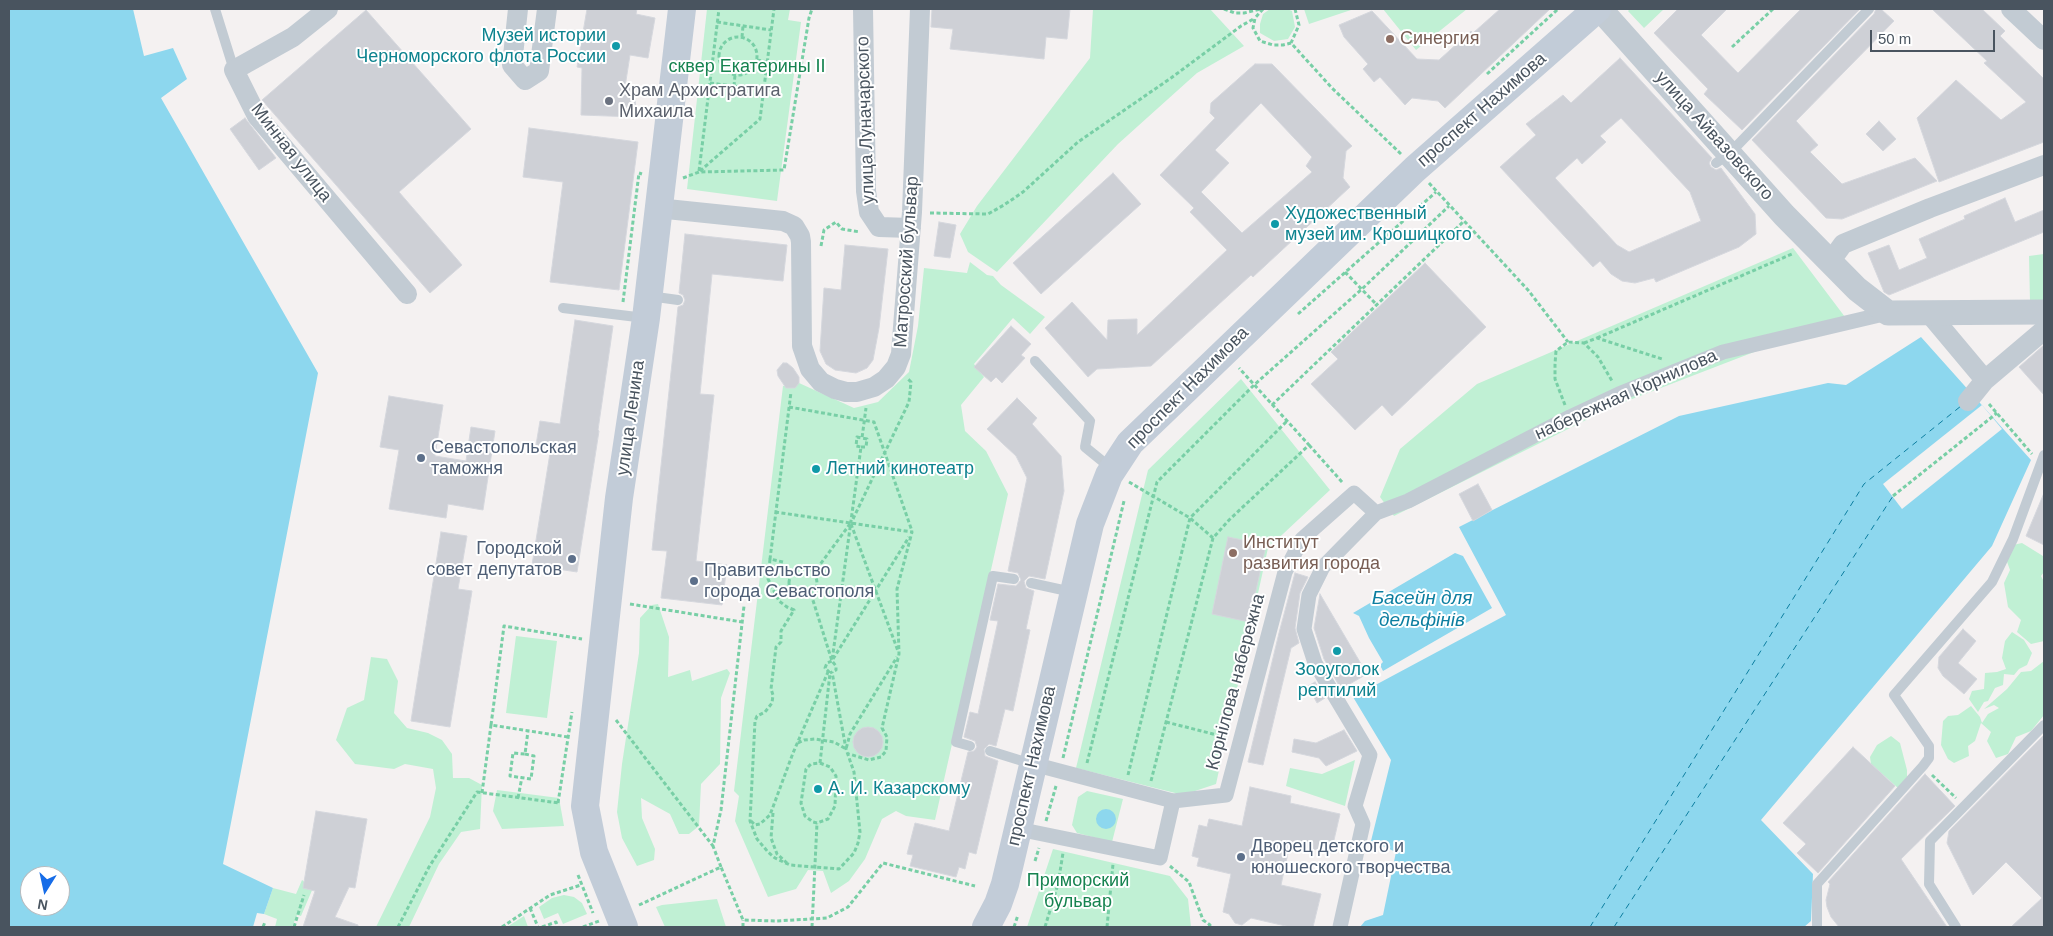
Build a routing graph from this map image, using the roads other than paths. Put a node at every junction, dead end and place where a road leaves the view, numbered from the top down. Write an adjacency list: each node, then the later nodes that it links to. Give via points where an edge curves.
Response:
1 (215, 9): 12 (lane)
2 (328, 9): 12 (street, via 294,37)
3 (518, 9): 4 (street, via 512,65 526,80 539,71)
4 (547, 9)
5 (682, 9): 15 (main road, улица Ленина)
6 (863, 9): 16 (street, улица Луначарского, via 869,212 879,227)
7 (920, 9): 16 (street, Матросский бульвар)
8 (1598, 9): 13 (street, улица Айвазовского); 28 (main road, проспект Нахимова, via 1415,169 1130,443)
9 (1870, 9): 13 (lane)
10 (2011, 9): 11 (street)
11 (2044, 40)
12 (234, 70): 18 (street, Минная улица, via 257,116)
13 (1723, 158): 17 (street, улица Айвазовского)
14 (2044, 165): 17 (street, via 1843,244)
15 (657, 208): 16 (street, Матросский бульвар, via 782,221 794,226 801,242 802,346 810,369 821,382 846,392 874,388 896,367 901,354); 20 (main road, улица Ленина)
16 (912, 220)
17 (1830, 262): 24 (street, улица Айвазовского, via 1858,290)
18 (407, 294)
19 (678, 300): 20 (lane)
20 (647, 307): 21 (lane); 39 (main road, улица Ленина, via 620,498 585,806)
21 (563, 308)
22 (1928, 312): 23 (street); 24 (street); 25 (street, via 1977,390)
23 (2044, 312)
24 (1888, 313): 29 (street, набережная Корнилова, via 1723,352 1570,417 1408,501)
25 (2044, 330)
26 (1035, 361): 28 (lane, via 1090,420 1085,447)
27 (2043, 460): 42 (lane, via 1992,582 1894,695 1929,746 1928,758 1817,884)
28 (1121, 475): 32 (main road, проспект Нахимова, via 1090,524)
29 (1376, 513): 37 (street, Корнілова набережна, via 1354,493 1302,539 1285,572 1226,796); 41 (street, via 1323,567 1309,595 1304,629 1315,663 1370,755 1355,806 1363,824)
30 (1014, 579): 34 (lane, via 993,576 956,742)
31 (1031, 583): 32 (lane)
32 (1072, 592): 36 (main road, проспект Нахимова)
33 (2044, 725): 43 (lane, via 1930,841 1930,884)
34 (970, 746)
35 (990, 751): 36 (lane)
36 (1032, 764): 37 (street); 38 (main road, проспект Нахимова)
37 (1173, 801): 38 (street, via 1160,858)
38 (1030, 832): 40 (main road, проспект Нахимова)
39 (613, 924)
40 (986, 927)
41 (1340, 927)
42 (1817, 927)
43 (1956, 927)

